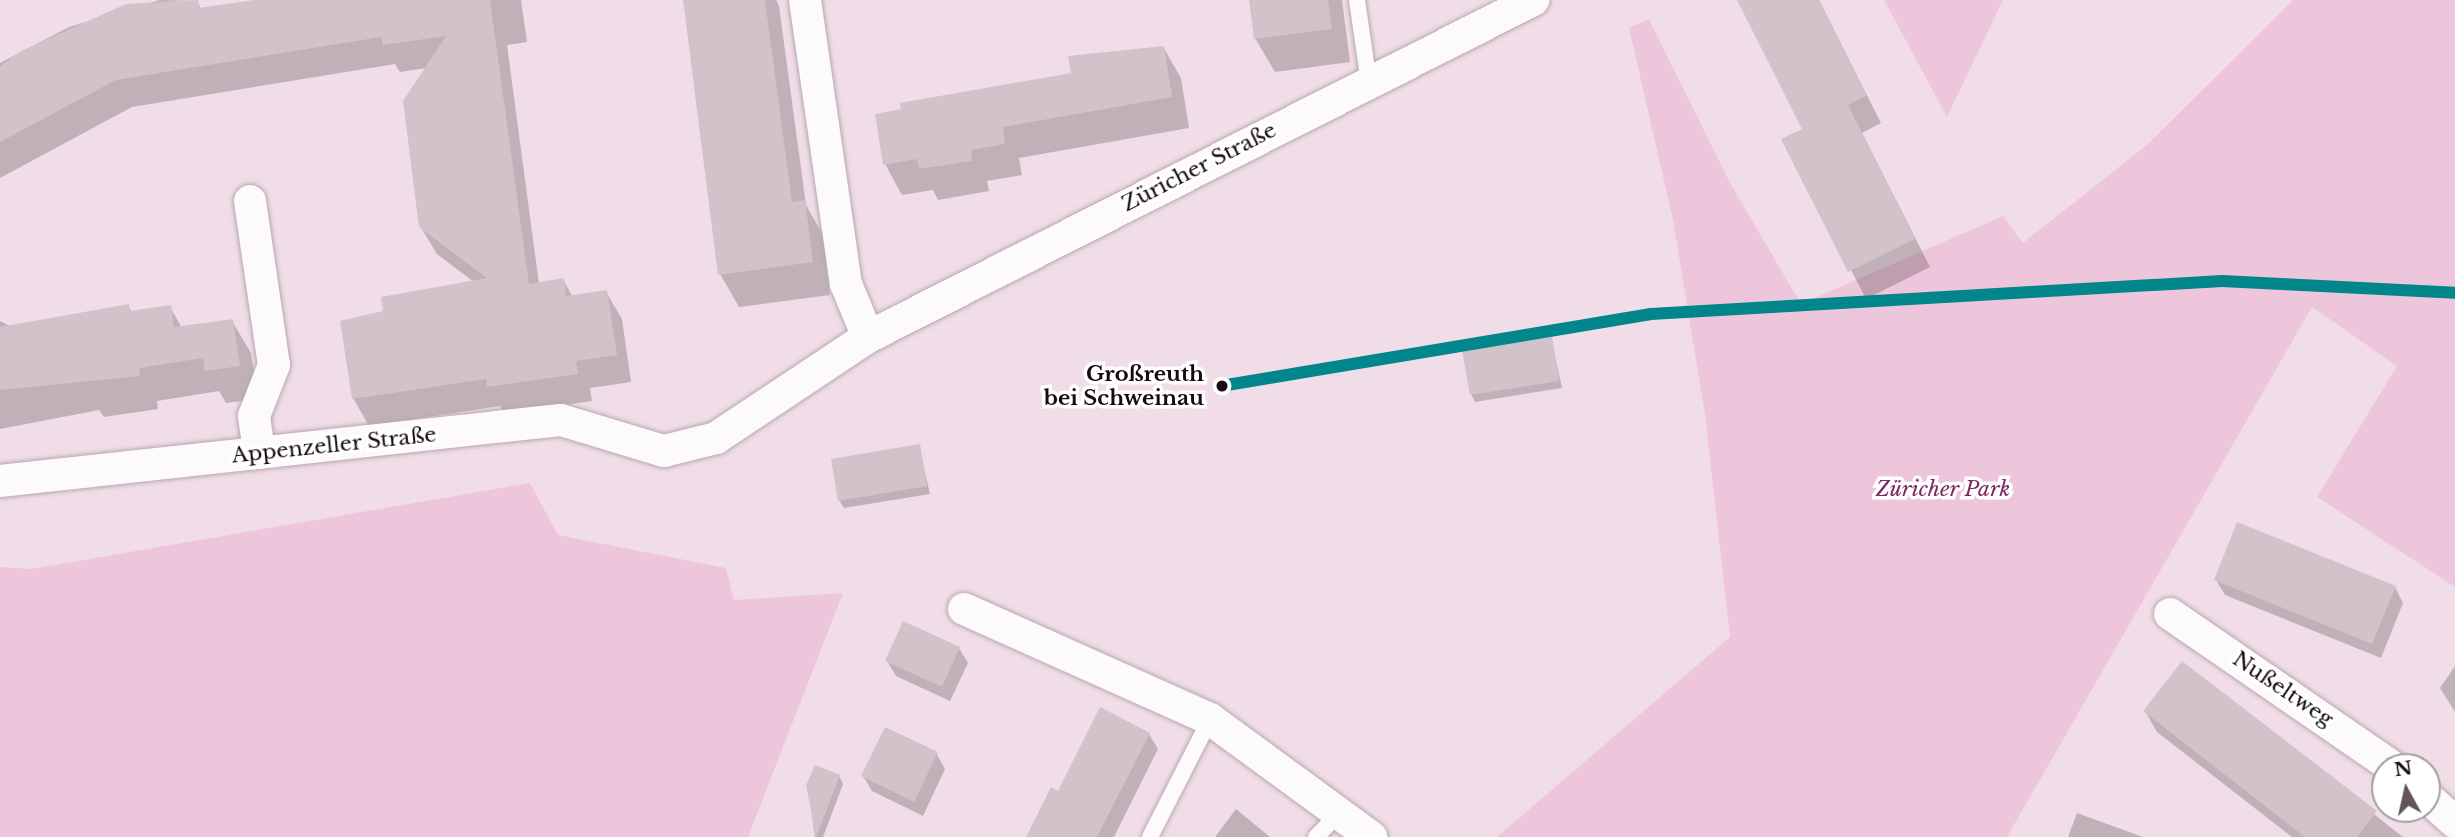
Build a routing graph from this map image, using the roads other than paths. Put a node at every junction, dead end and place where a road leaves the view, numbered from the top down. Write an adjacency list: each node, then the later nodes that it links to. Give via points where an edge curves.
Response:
1 (805, 0): 6 (street, via 846,284)
2 (1357, 0): 4 (lane)
3 (1533, 0): 4 (street, Züricher Straße)
4 (1369, 83): 6 (street, Züricher Straße)
5 (250, 201): 8 (street, via 274,365 254,416)
6 (867, 337): 7 (street, Züricher Straße, via 716,438)
7 (664, 451): 8 (street, Appenzeller Straße, via 561,420)
8 (258, 453): 9 (street, Appenzeller Straße)
9 (0, 481)
10 (964, 609): 12 (street)
11 (2171, 614): 13 (street, Nußeltweg)
12 (1210, 719): 15 (street); 17 (lane)
13 (2373, 753)
14 (2441, 810): 16 (street)
15 (1341, 811): 18 (lane); 19 (street)
16 (2455, 822)
17 (1150, 837)
18 (1316, 837)
19 (1371, 837)

